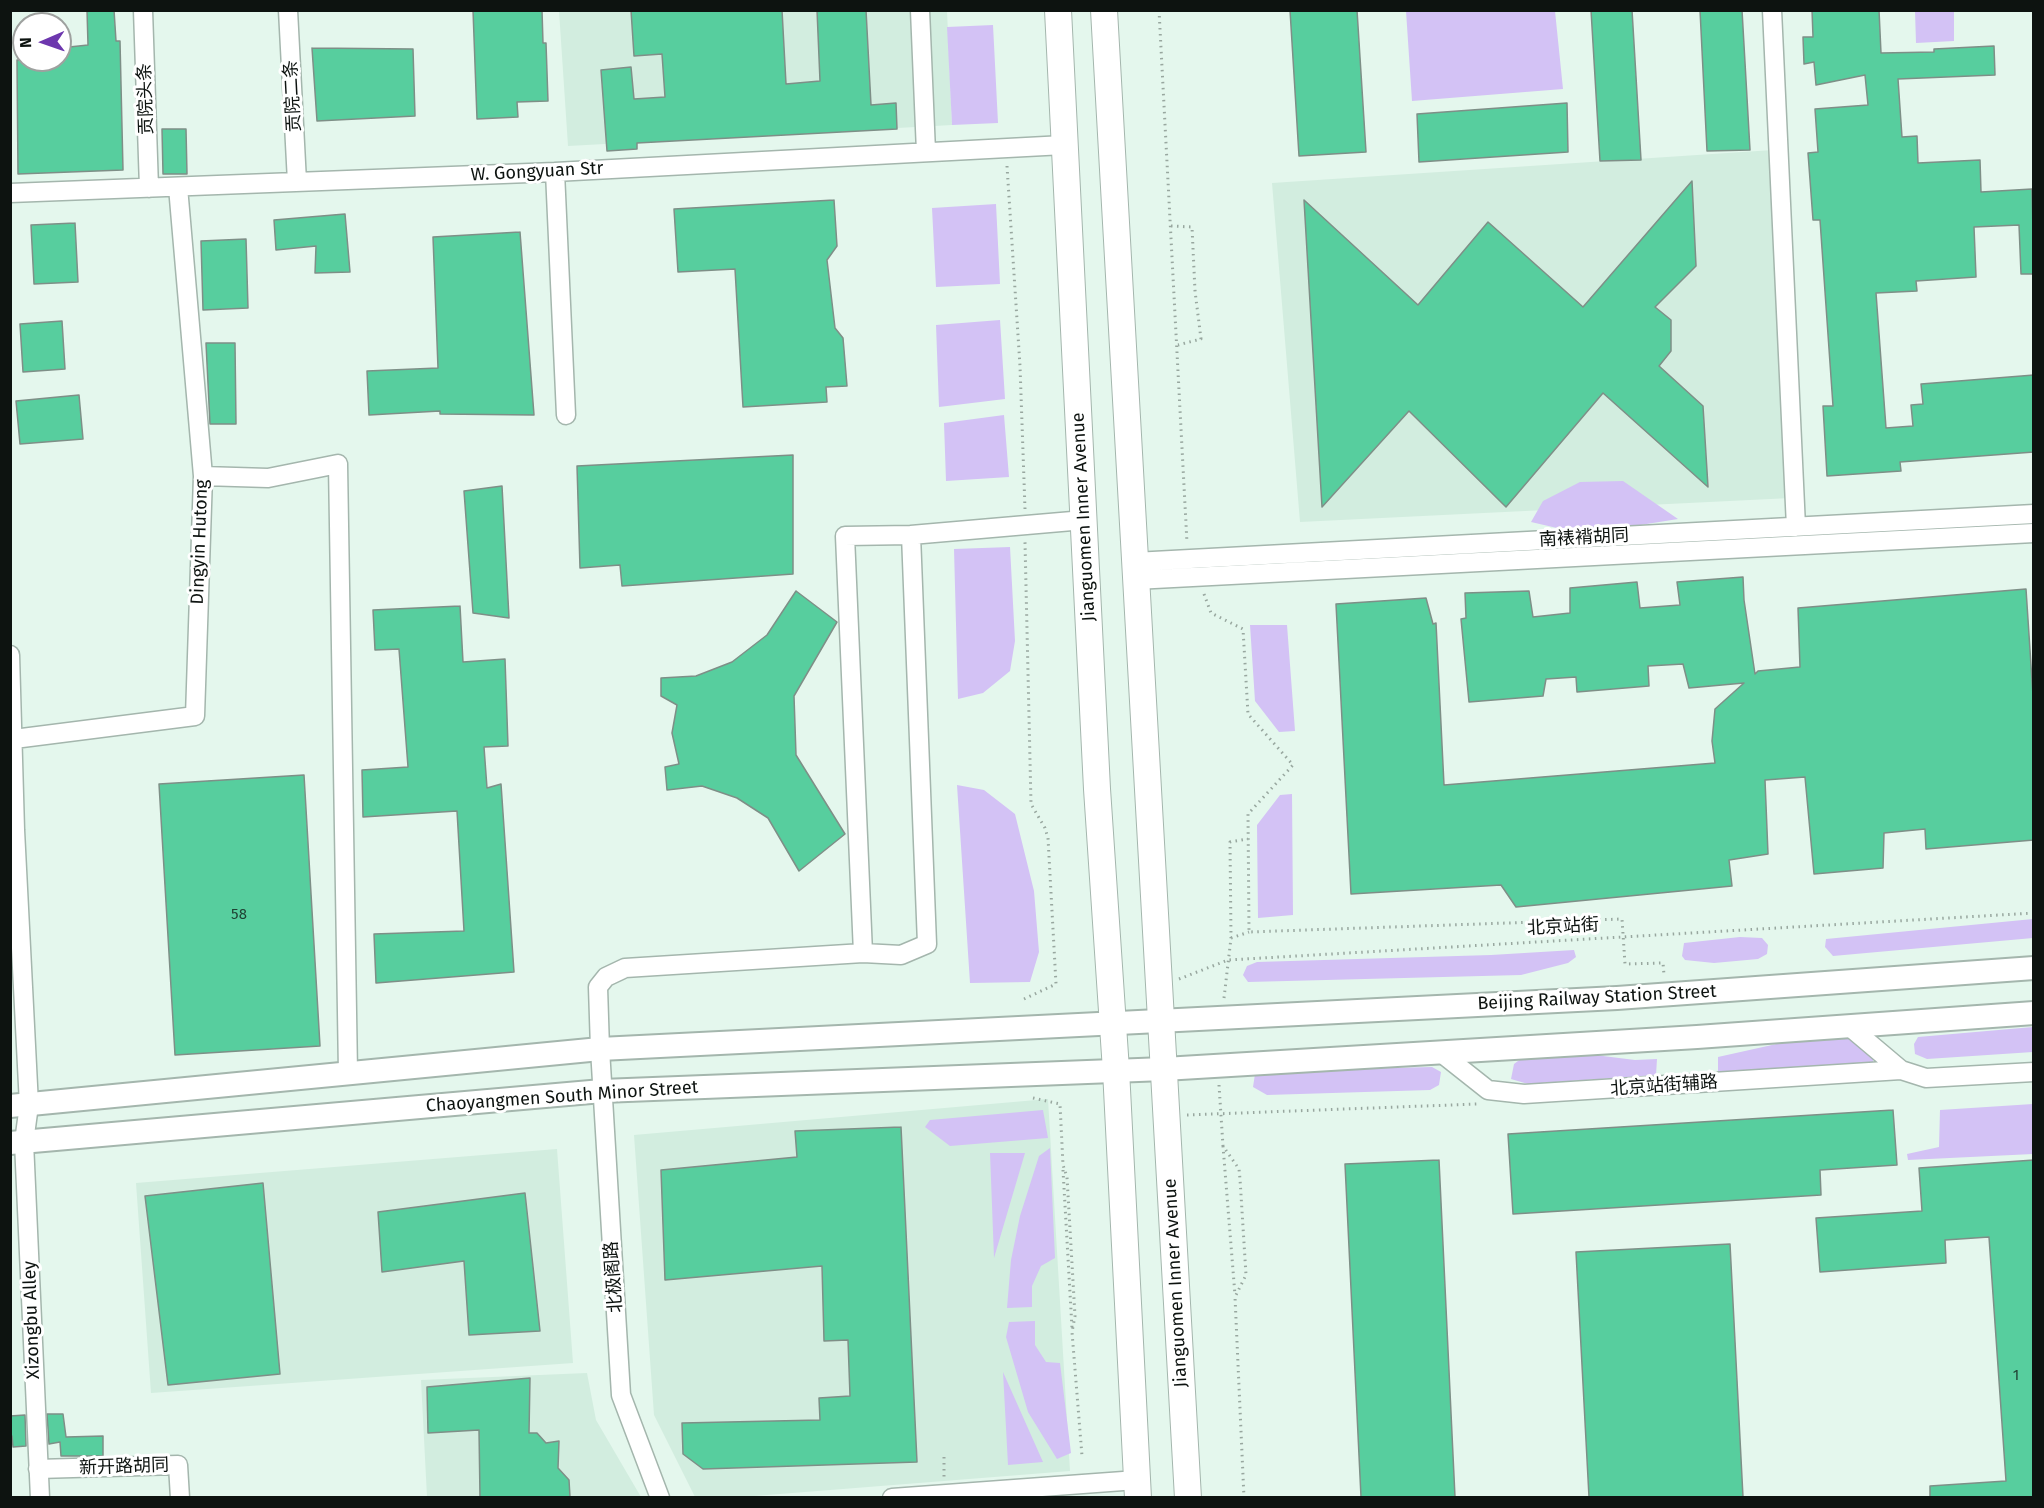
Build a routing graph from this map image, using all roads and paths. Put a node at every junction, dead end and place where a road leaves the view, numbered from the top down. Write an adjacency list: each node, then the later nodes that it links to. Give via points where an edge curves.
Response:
1 (143, 10): 14 (street, 贡院头条)
2 (288, 10): 12 (street, 贡院二条)
3 (920, 10): 9 (street)
4 (1058, 10): 8 (highway, Jianguomen Inner Avenue)
5 (1104, 10): 27 (highway)
6 (1159, 10): 16 (path)
7 (1772, 10): 23 (street)
8 (1064, 145): 9 (street, W. Gongyuan Str); 21 (highway, Jianguomen Inner Avenue)
9 (926, 152): 11 (street, W. Gongyuan Str)
10 (1007, 166): 22 (path)
11 (555, 172): 12 (street, W. Gongyuan Str); 18 (street)
12 (297, 182): 13 (street, W. Gongyuan Str)
13 (178, 186): 14 (street, W. Gongyuan Str); 19 (street, Dingyin Hutong)
14 (148, 188): 15 (street, W. Gongyuan Str)
15 (10, 193)
16 (1171, 226): 17 (path); 17 (path, via 1192,227 1201,339)
17 (1178, 345): 26 (path)
18 (566, 415)
19 (202, 476): 30 (street, Dingyin Hutong, via 195,716); 51 (street, via 268,478 338,464)
20 (2034, 514): 23 (street, 南裱褙胡同)
21 (1084, 520): 22 (street); 43 (highway, Jianguomen Inner Avenue)
22 (1025, 525): 25 (street); 40 (path, via 1031,804 1048,838 1056,984)
23 (1796, 526): 26 (street, 南裱褙胡同)
24 (2034, 533): 28 (street)
25 (911, 535): 36 (street, via 927,944 901,954); 36 (street, via 845,536)
26 (1188, 559): 27 (street, 南裱褙胡同)
27 (1135, 571): 28 (street); 38 (highway)
28 (1198, 577): 32 (path, via 1211,613 1243,629 1248,714 1293,765 1248,814)
29 (10, 655): 30 (street, Xizongbu Alley)
30 (14, 738): 31 (street, Xizongbu Alley)
31 (13, 830): 55 (street, Xizongbu Alley)
32 (1248, 839): 34 (path); 34 (path, via 1230,842 1231,938)
33 (2034, 913): 35 (path, 北京站街)
34 (1249, 932): 35 (path, via 1622,919)
35 (1623, 938): 38 (path, 北京站街, via 1228,960); 39 (path, via 1625,964 1663,963)
36 (862, 953): 45 (street, 北极阁路, via 625,968 606,977 598,987)
37 (2034, 968): 39 (main road, Beijing Railway Station Street)
38 (1159, 987): 42 (highway)
39 (1666, 995): 42 (main road, Beijing Railway Station Street)
40 (1024, 999)
41 (2034, 1013): 44 (main road)
42 (1161, 1020): 43 (main road, Beijing Railway Station Street); 47 (highway, Jianguomen Inner Avenue)
43 (1112, 1024): 45 (main road); 48 (highway, Jianguomen Inner Avenue)
44 (1850, 1027): 46 (main road); 49 (street)
45 (600, 1049): 51 (main road); 52 (street, 北极阁路)
46 (1440, 1052): 47 (main road); 49 (street, 北京站街辅路, via 1488,1090 1524,1094)
47 (1164, 1069): 48 (main road, Chaoyangmen South Minor Street); 56 (highway, Jianguomen Inner Avenue)
48 (1116, 1070): 52 (main road, Chaoyangmen South Minor Street); 63 (highway)
49 (1901, 1070): 50 (street, via 1926,1078)
50 (2034, 1072)
51 (348, 1073): 55 (main road)
52 (602, 1091): 57 (main road, Chaoyangmen South Minor Street); 66 (street, 北极阁路, via 621,1395)
53 (1033, 1098): 61 (path, via 1060,1104)
54 (1479, 1104): 56 (path)
55 (20, 1106): 57 (street, Xizongbu Alley)
56 (1167, 1116): 68 (highway, Jianguomen Inner Avenue)
57 (17, 1142): 62 (street, Xizongbu Alley)
58 (1223, 1146): 60 (path)
59 (1240, 1179): 60 (path, via 1246,1275)
60 (1235, 1297): 69 (path)
61 (1082, 1456)
62 (38, 1469): 64 (street, Xizongbu Alley); 65 (street, 新开路胡同, via 178,1465)
63 (1137, 1489): 67 (street)
64 (39, 1497)
65 (180, 1497)
66 (660, 1497)
67 (892, 1497)
68 (1188, 1497)
69 (1245, 1497)

